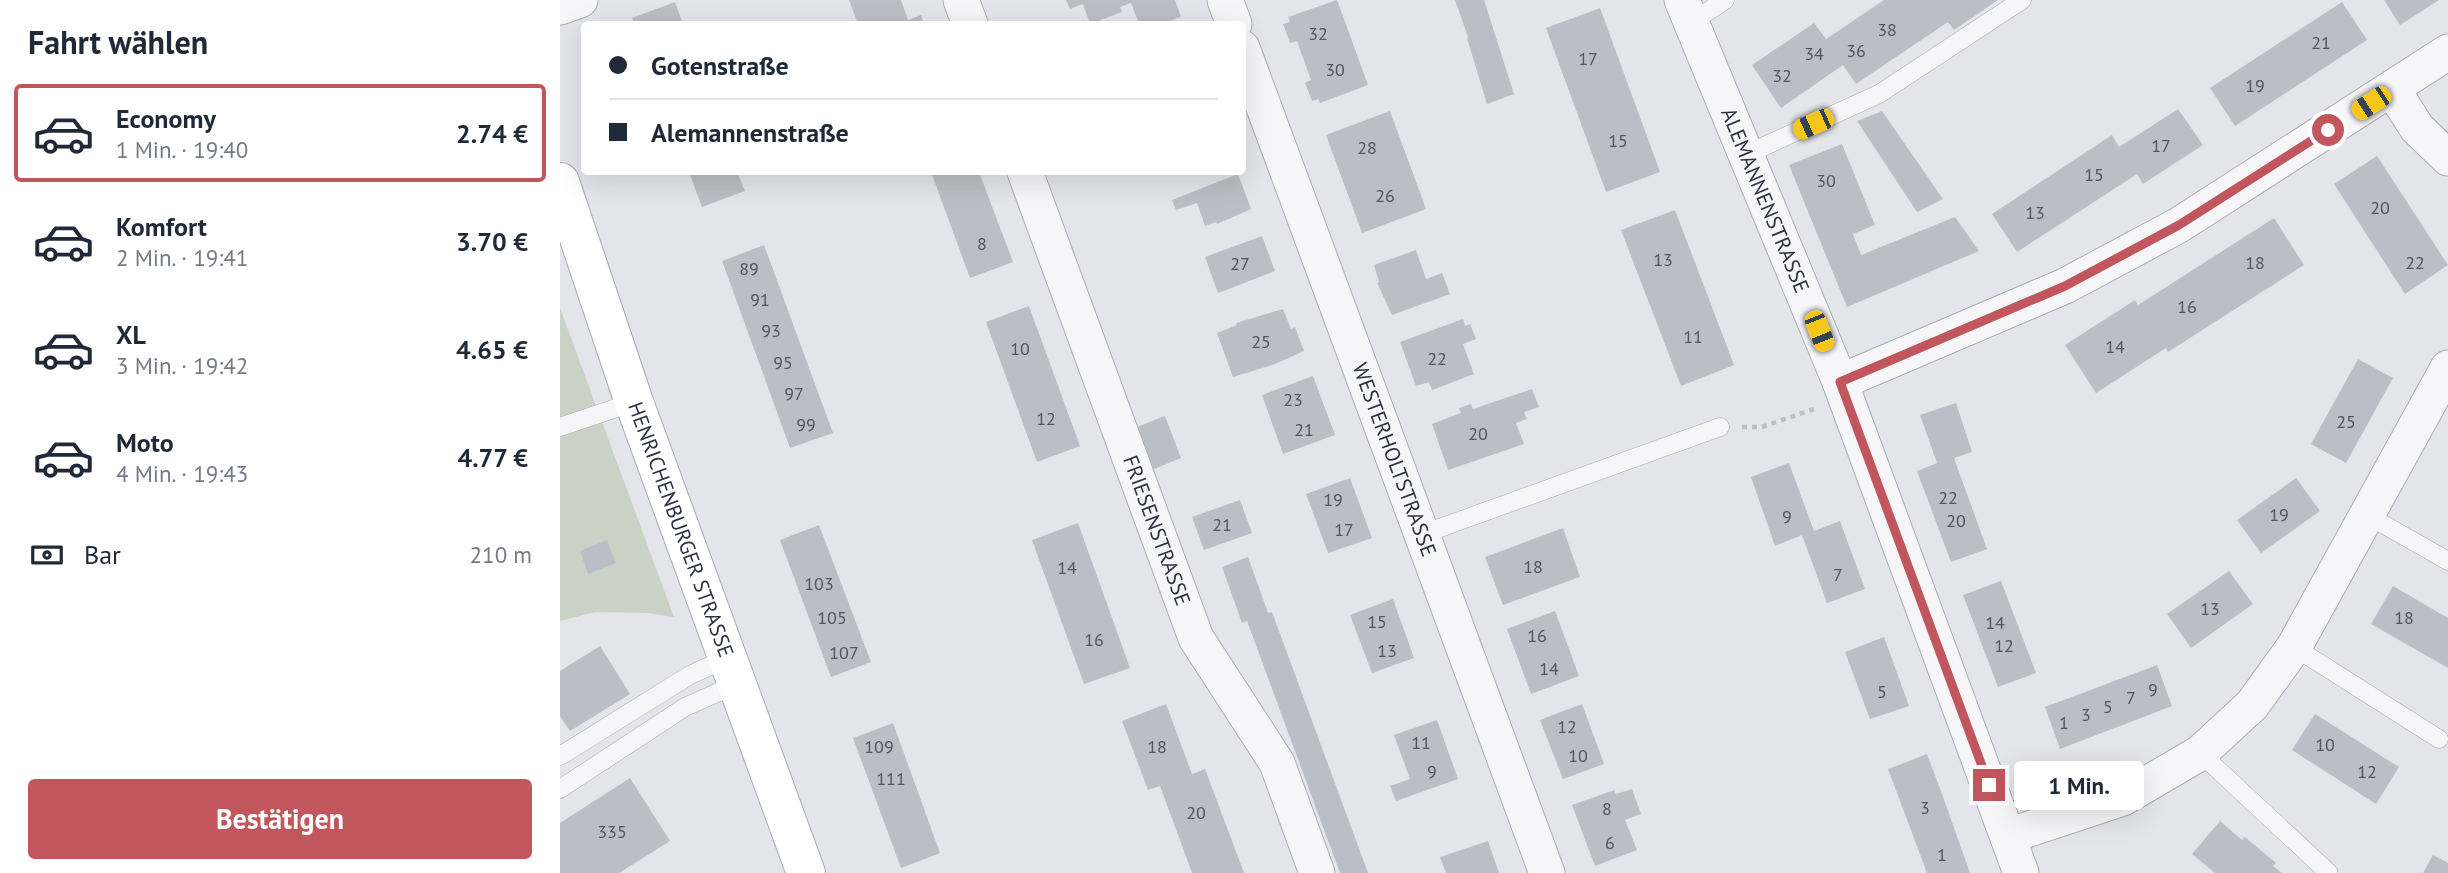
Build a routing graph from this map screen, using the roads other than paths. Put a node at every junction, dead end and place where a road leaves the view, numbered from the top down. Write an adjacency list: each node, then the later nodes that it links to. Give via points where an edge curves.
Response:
1 (580, 0): 6 (street)
2 (961, 0): 8 (street)
3 (1225, 0): 9 (street)
4 (1725, 0): 7 (lane)
5 (2022, 0): 13 (lane, via 1879,94)
6 (560, 8)
7 (1687, 11): 13 (street, ALEMANNENSTRASSE)
8 (969, 21)
9 (1233, 21)
10 (2448, 52): 12 (street)
11 (1246, 59): 23 (street, WESTERHOLTSTRASSE)
12 (2392, 89): 14 (street, via 2417,128); 18 (street, via 2179,225 2065,286)
13 (1747, 154): 18 (street, ALEMANNENSTRASSE)
14 (2448, 158)
15 (1025, 175): 33 (street, FRIESENSTRASSE, via 1196,638 1277,763)
16 (560, 182): 19 (main road, HENRICHENBURGER STRASSE)
17 (2445, 380): 22 (street)
18 (1843, 390): 31 (street, ALEMANNENSTRASSE)
19 (634, 402): 20 (lane); 26 (main road, HENRICHENBURGER STRASSE)
20 (560, 427)
21 (1720, 427): 23 (lane)
22 (2367, 515): 24 (lane); 25 (street)
23 (1423, 534): 34 (street, WESTERHOLTSTRASSE)
24 (2448, 561)
25 (2294, 647): 27 (lane); 28 (street, via 2252,705)
26 (732, 671): 29 (lane, via 691,675); 30 (lane); 32 (main road, HENRICHENBURGER STRASSE)
27 (2439, 739)
28 (2200, 753): 31 (street, via 2123,797); 36 (lane)
29 (560, 756)
30 (560, 789)
31 (2008, 836): 35 (street, ALEMANNENSTRASSE)
32 (806, 873)
33 (1317, 873)
34 (1547, 873)
35 (2021, 873)
36 (2329, 873)

